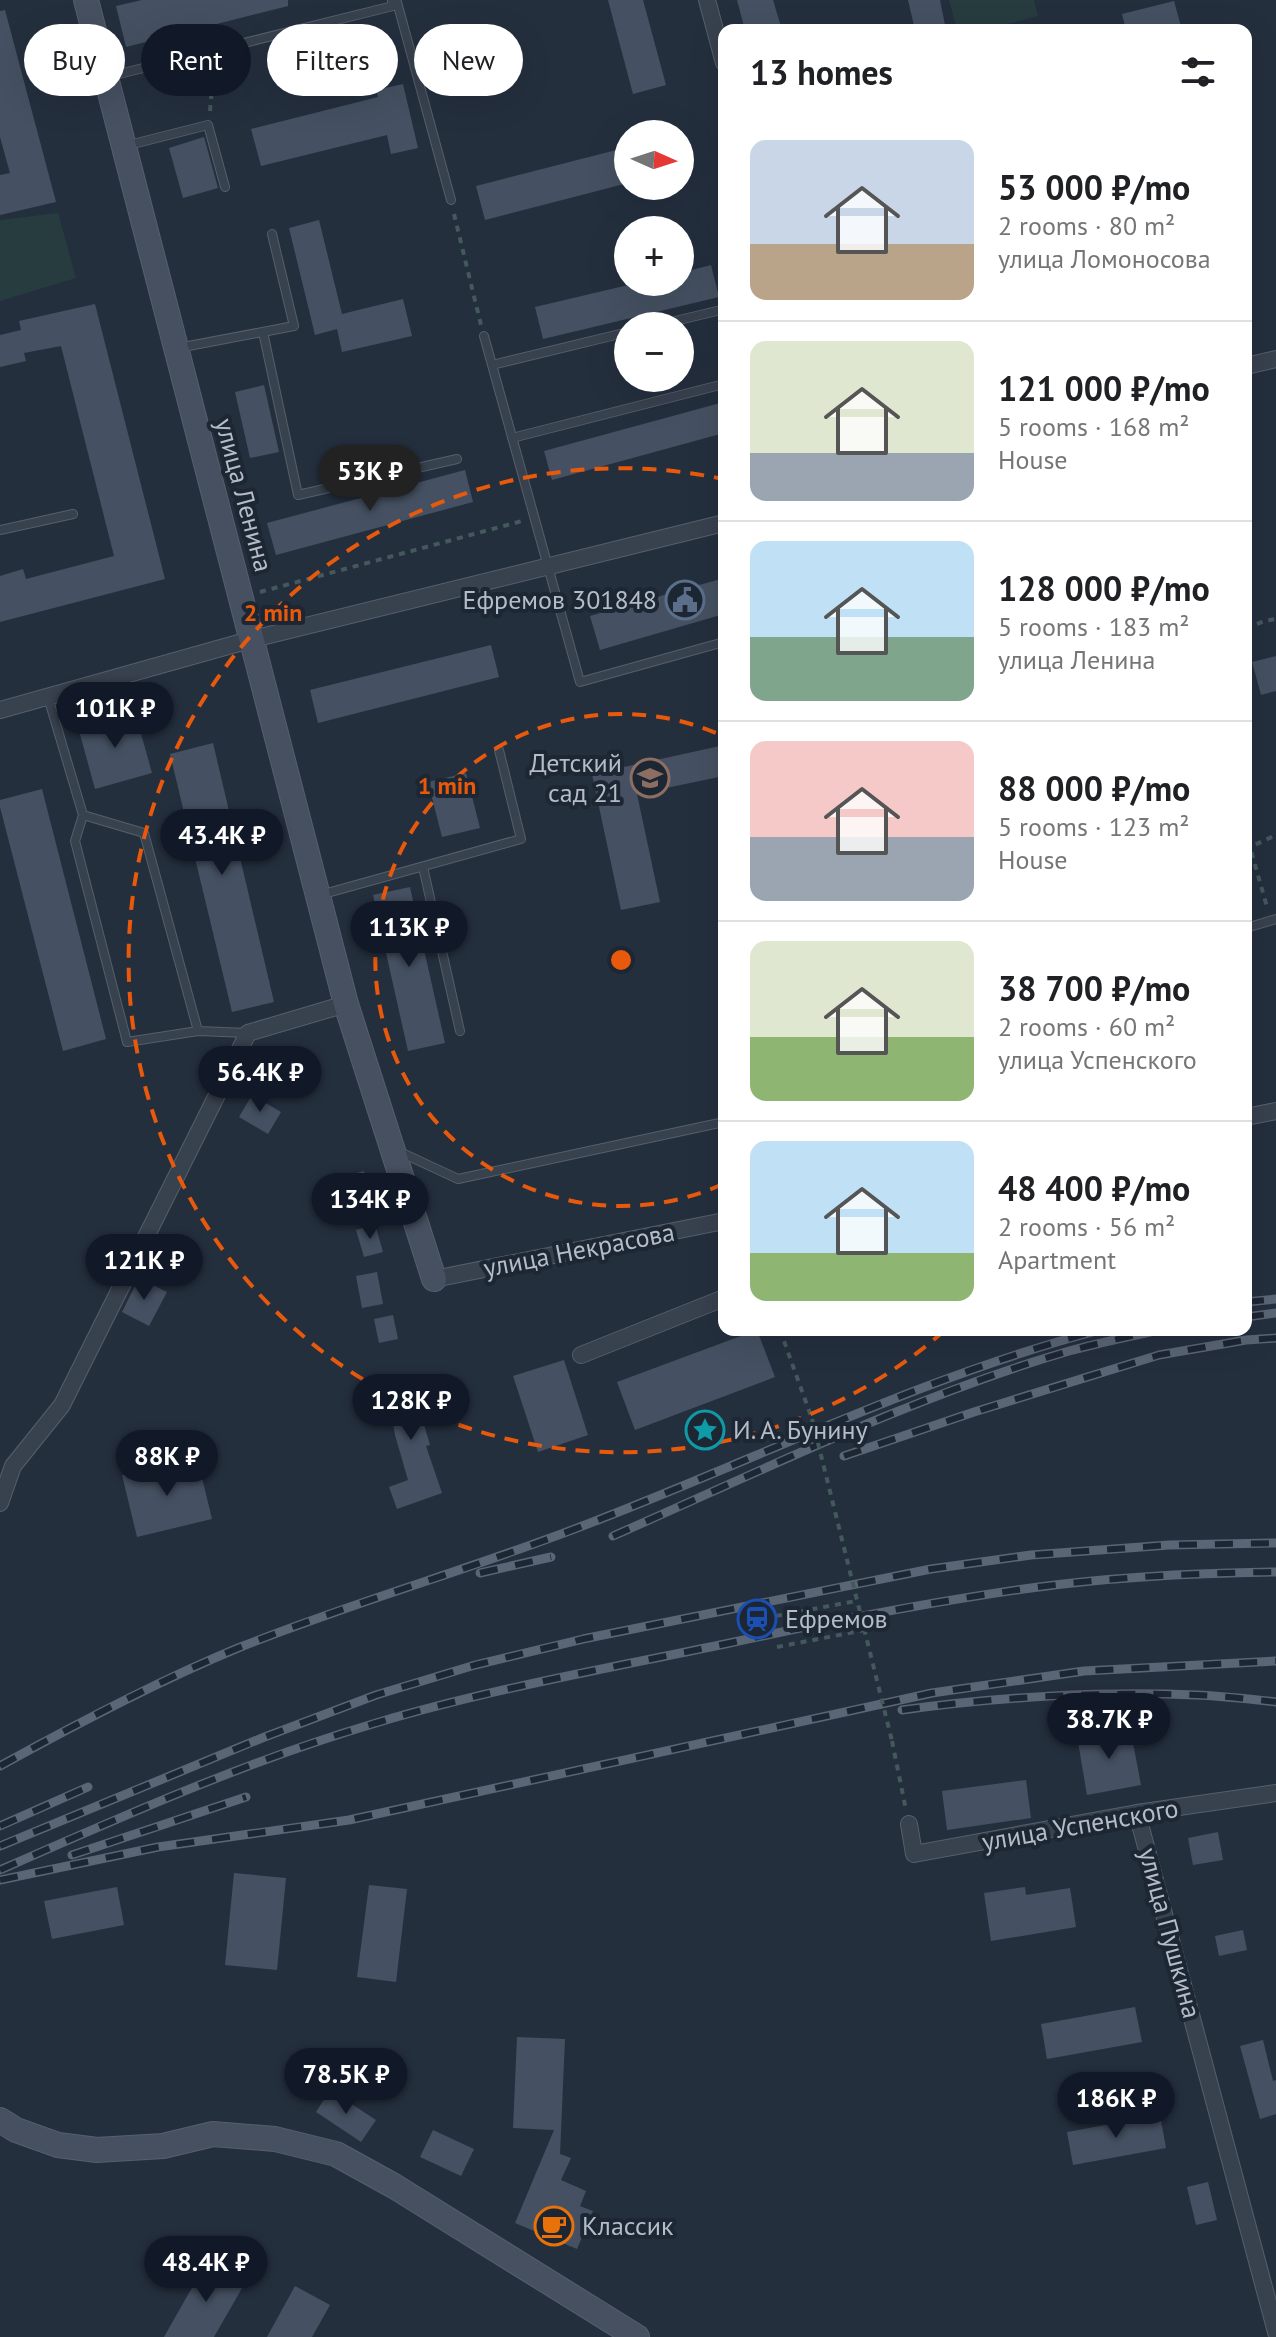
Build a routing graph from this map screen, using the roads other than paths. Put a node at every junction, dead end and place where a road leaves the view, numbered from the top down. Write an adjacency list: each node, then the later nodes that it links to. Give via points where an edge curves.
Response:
1 (86, 0): 4 (main road, улица Ленина)
2 (707, 0): 5 (street)
3 (392, 3): 6 (lane); 10 (lane, via 397,2)
4 (93, 24)
5 (718, 41)
6 (125, 72)
7 (112, 96): 8 (main road, улица Ленина)
8 (124, 146): 9 (lane, via 208,125); 17 (main road, улица Ленина)
9 (225, 187)
10 (451, 200)
11 (272, 234): 14 (lane, via 294,326)
12 (718, 311): 13 (lane)
13 (694, 316)
14 (263, 332): 17 (lane); 23 (lane, via 298,495)
15 (614, 335): 19 (lane)
16 (484, 336): 19 (lane)
17 (177, 348): 28 (main road, улица Ленина)
18 (1276, 359): 20 (street)
19 (492, 365): 22 (lane)
20 (1252, 365)
21 (718, 386): 22 (lane)
22 (512, 438): 27 (lane)
23 (457, 459)
24 (73, 514): 26 (lane)
25 (718, 524): 27 (street)
26 (0, 530)
27 (548, 566): 28 (street); 29 (lane, via 580,682)
28 (253, 639): 30 (street); 35 (main road, улица Ленина)
29 (718, 644)
30 (48, 696): 31 (street); 33 (lane)
31 (0, 710)
32 (499, 750): 34 (lane, via 521,839)
33 (83, 815): 39 (lane, via 144,833); 39 (lane, via 75,841 127,1042)
34 (423, 867): 35 (lane); 40 (lane)
35 (319, 895): 38 (main road, улица Ленина)
36 (1273, 920): 37 (lane)
37 (1252, 926)
38 (346, 1004): 41 (street); 45 (main road, улица Ленина)
39 (198, 1031): 41 (lane)
40 (460, 1031)
41 (248, 1033): 50 (street, via 62,1405 13,1466)
42 (1276, 1111): 43 (street)
43 (1252, 1116)
44 (718, 1123): 45 (lane, via 458,1179)
45 (392, 1148): 47 (main road, улица Ленина)
46 (718, 1222): 47 (street, улица Некрасова)
47 (434, 1279)
48 (718, 1300): 49 (street)
49 (581, 1355)
50 (0, 1503)
51 (1276, 1793): 52 (street, улица Успенского)
52 (1137, 1813): 53 (street, улица Успенского, via 914,1854); 55 (street, улица Пушкина)
53 (909, 1824)
54 (0, 2120): 56 (main road, via 58,2145 97,2150 163,2146 213,2134 275,2139 336,2154)
55 (1276, 2332)
56 (637, 2337)

